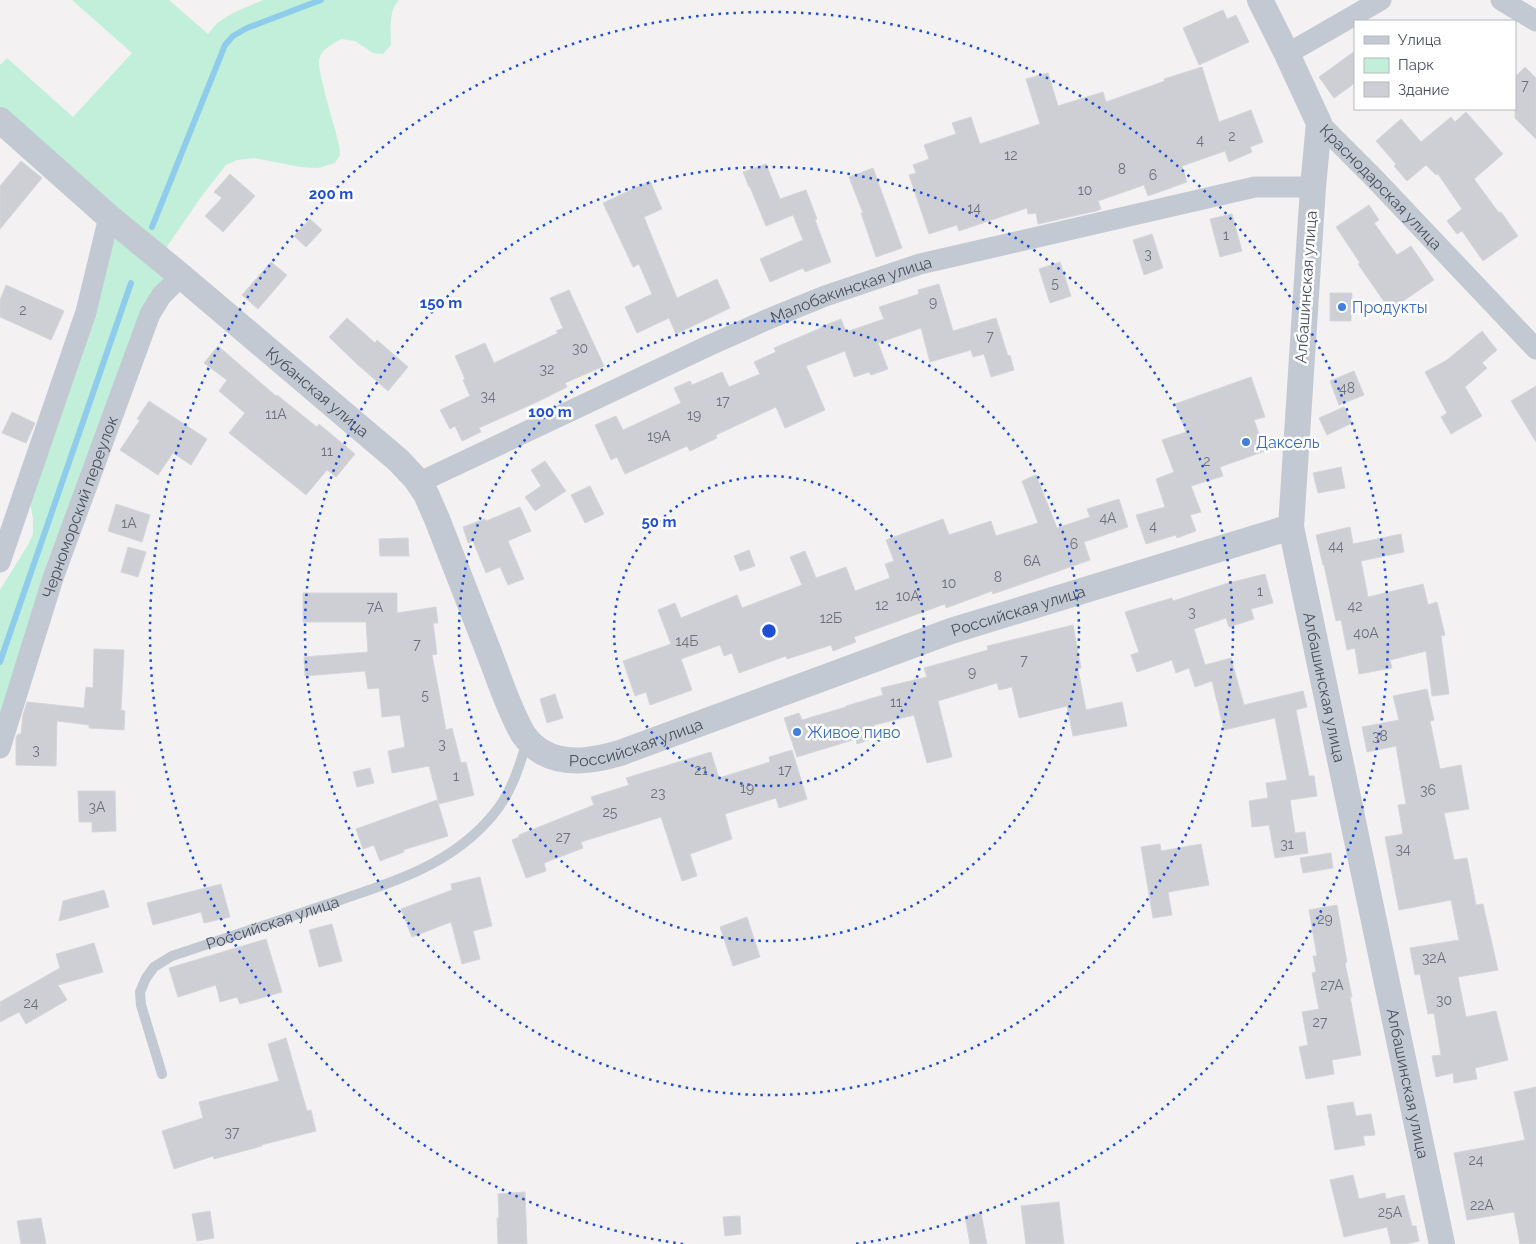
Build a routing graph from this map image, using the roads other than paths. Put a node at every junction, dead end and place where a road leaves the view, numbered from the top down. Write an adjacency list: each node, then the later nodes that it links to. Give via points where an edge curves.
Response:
1 (1260, 0): 5 (street, Краснодарская улица)
2 (1381, 0): 5 (street)
3 (1501, 0): 4 (street)
4 (1536, 21)
5 (1287, 54): 7 (street, Краснодарская улица)
6 (0, 120): 9 (street, Кубанская улица)
7 (1319, 124): 8 (street, Албашинская улица); 11 (street, Краснодарская улица)
8 (1313, 187): 12 (street, Малобакинская улица, via 1255,187 920,264 871,280 708,346); 13 (street, Албашинская улица)
9 (109, 216): 10 (street, Кубанская улица); 14 (street, via 86,312)
10 (181, 276): 12 (street, Кубанская улица, via 398,460); 16 (street, Черноморский переулок, via 161,296 150,314 53,578)
11 (1536, 349)
12 (418, 482): 15 (street, Кубанская улица, via 437,519 507,700)
13 (1291, 527): 15 (street, Российская улица, via 951,631 620,753 598,759 569,760 544,753); 18 (street, Албашинская улица)
14 (0, 562)
15 (528, 740): 17 (lane, Российская улица, via 508,793 493,815 462,846 441,860 391,882 172,956 154,967 140,992)
16 (0, 748)
17 (162, 1074)
18 (1442, 1244)

